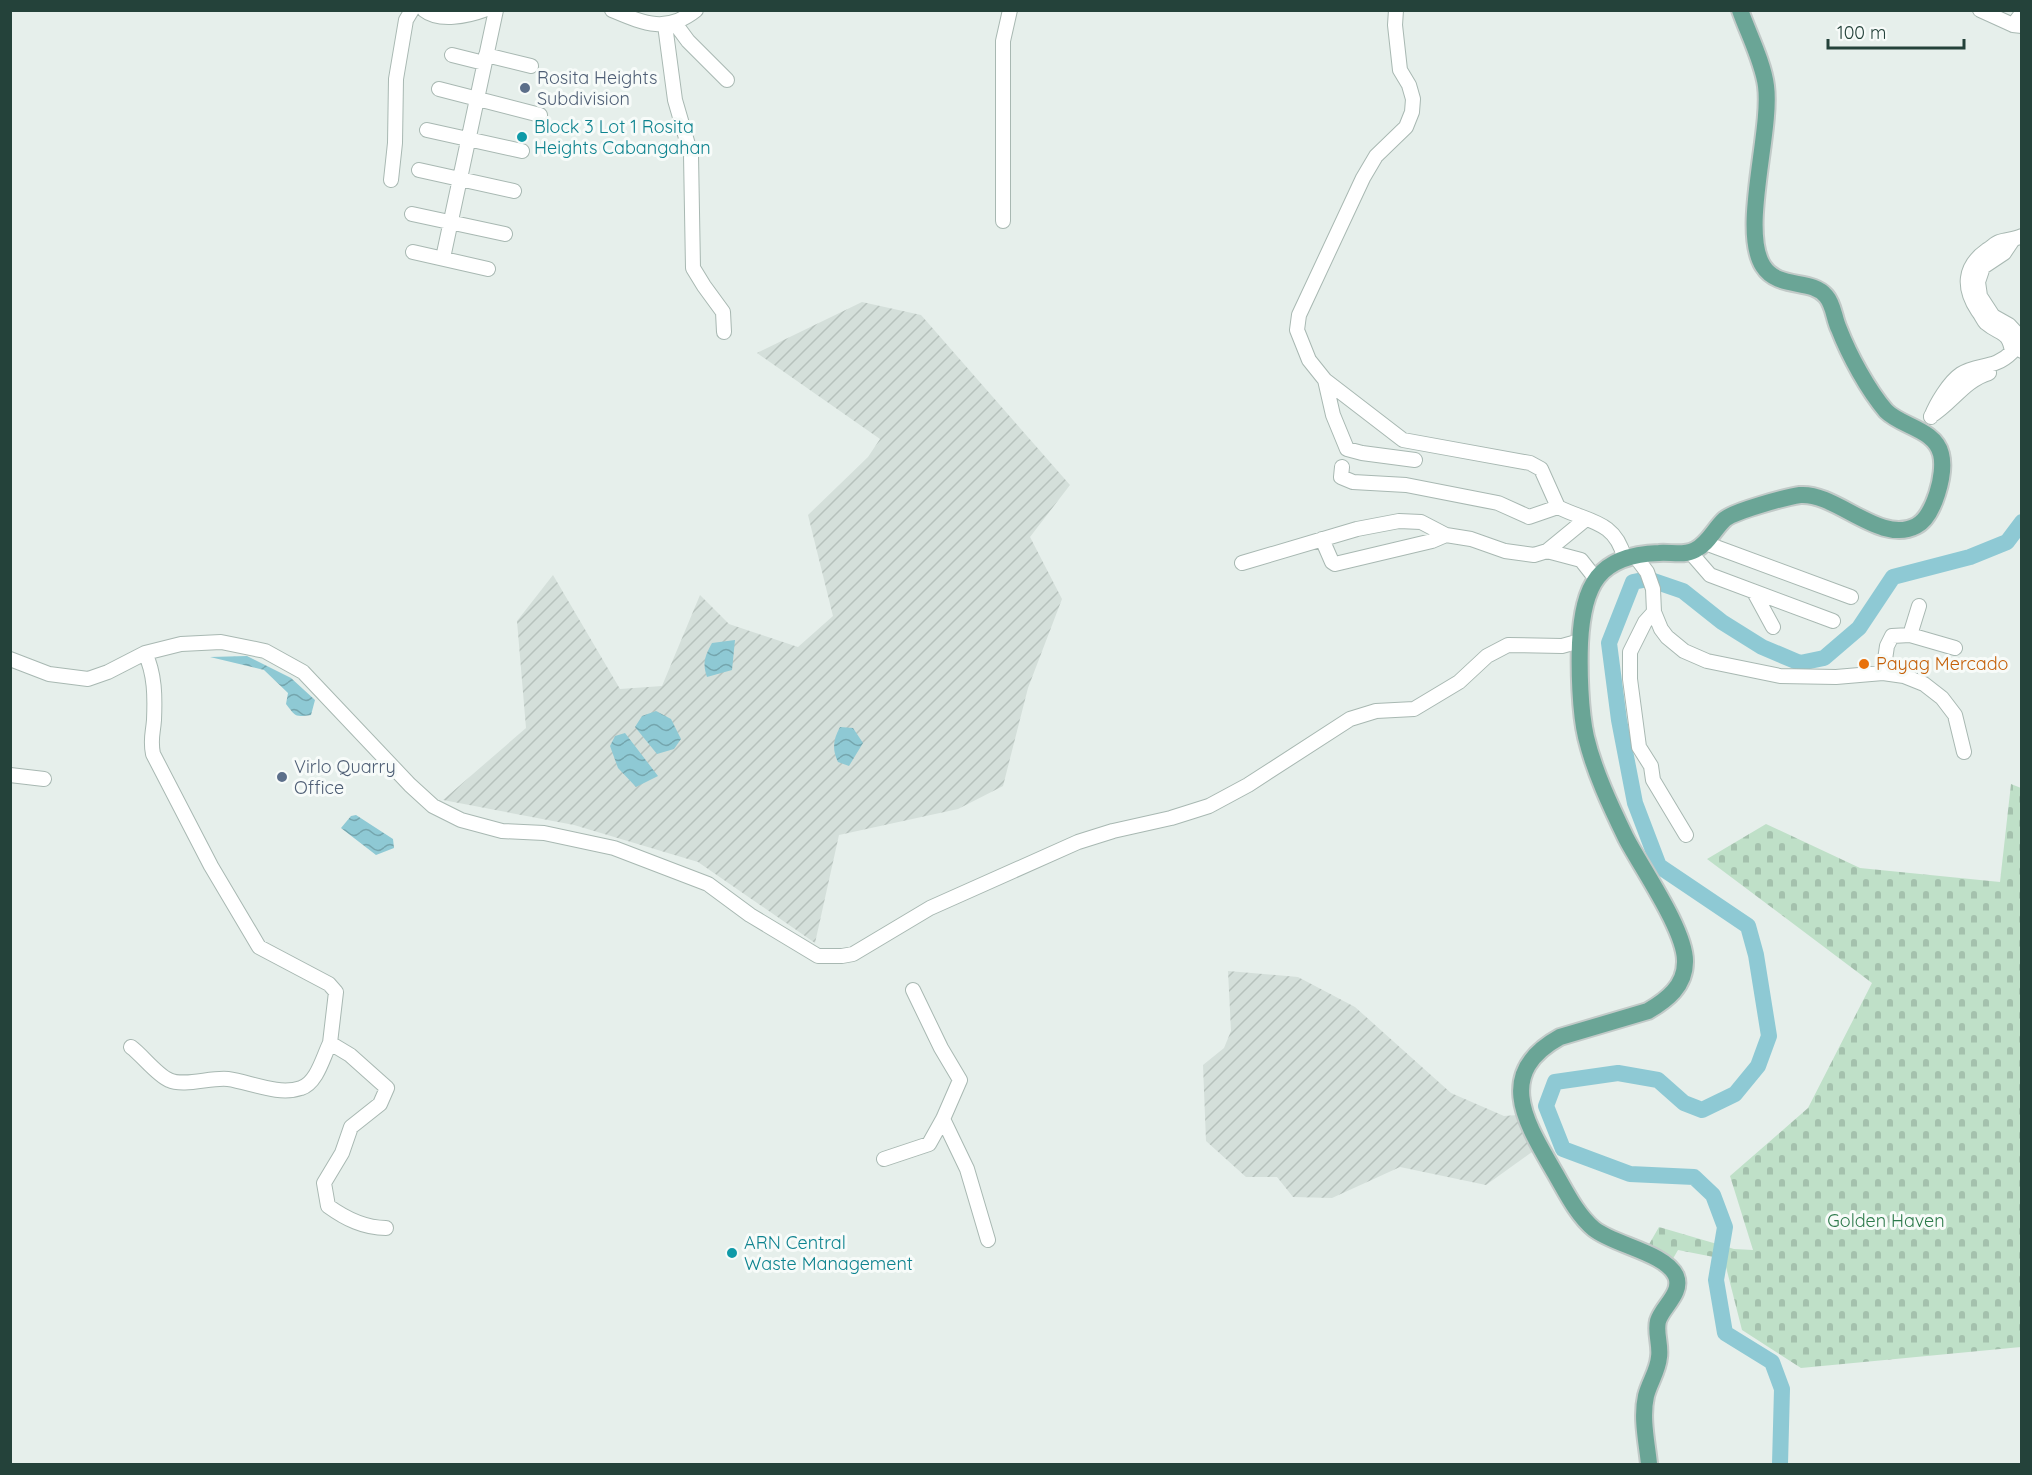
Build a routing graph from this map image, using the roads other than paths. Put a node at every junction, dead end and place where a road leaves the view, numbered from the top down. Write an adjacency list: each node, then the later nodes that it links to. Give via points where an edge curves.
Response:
1 (411, 10): 26 (street, via 396,79)
2 (424, 10): 3 (street, via 462,18)
3 (484, 10)
4 (496, 10): 15 (street)
5 (612, 10): 12 (street, via 645,24)
6 (696, 10): 12 (street)
7 (1010, 10): 29 (street, via 1003,41)
8 (1396, 10): 39 (street, via 1400,70 1413,99 1410,119 1376,156 1363,178 1299,315 1297,330 1309,360)
9 (1740, 10): 40 (main road, via 1766,83 1755,214 1758,256 1777,278 1825,294 1840,333 1873,393 1892,416)
10 (1980, 10): 13 (street)
11 (2022, 13): 13 (street)
12 (670, 24): 17 (street); 36 (street, via 675,100 691,155 693,268 723,312)
13 (2017, 26)
14 (452, 55): 15 (street)
15 (485, 59): 16 (street); 19 (street)
16 (531, 66)
17 (727, 80)
18 (439, 89): 19 (street)
19 (477, 98): 20 (street); 22 (street)
20 (540, 115)
21 (427, 130): 22 (street)
22 (468, 139): 23 (street); 25 (street)
23 (522, 151)
24 (419, 170): 25 (street)
25 (459, 179): 27 (street); 30 (street)
26 (391, 180)
27 (514, 191)
28 (412, 214): 30 (street)
29 (1003, 221)
30 (450, 222): 31 (street); 34 (street)
31 (505, 234)
32 (2017, 238): 37 (street, via 1983,267 1978,282 1980,296 1993,316 2021,338); 38 (street, via 1999,242 1977,257 1967,283 1980,314 2011,340 2012,352 2003,362)
33 (413, 252): 34 (street)
34 (442, 258): 35 (street)
35 (488, 269)
36 (724, 332)
37 (2022, 353): 38 (street, via 2009,367)
38 (1965, 378): 40 (street, via 1937,401 1931,417)
39 (1325, 380): 41 (street, via 1333,415 1347,449); 43 (street, via 1403,440 1530,463 1541,470)
40 (1917, 429): 47 (main road, via 1936,443 1942,462 1930,515 1916,527 1898,530 1879,526 1820,499 1801,495 1733,513)
41 (1415, 460)
42 (1342, 467): 43 (street, via 1341,477 1353,482 1406,485 1498,503 1528,517)
43 (1558, 507): 44 (street)
44 (1586, 519): 48 (street); 50 (street, via 1601,523)
45 (1446, 535): 46 (street, via 1421,522 1399,521); 46 (street, via 1335,564); 48 (street, via 1505,551 1534,555)
46 (1322, 539): 51 (street)
47 (1705, 543): 49 (main road); 54 (street)
48 (1547, 550): 52 (street, via 1581,560)
49 (1690, 552): 50 (main road); 53 (street, via 1710,575)
50 (1630, 556): 52 (main road, via 1610,564); 56 (street, via 1647,572)
51 (1242, 563)
52 (1596, 579): 60 (main road)
53 (1754, 592): 57 (street); 58 (street)
54 (1851, 597)
55 (1919, 606): 59 (street)
56 (1654, 612): 64 (street, via 1666,637 1707,661 1780,676); 68 (street, via 1630,652 1639,747 1651,766 1653,780)
57 (1833, 621)
58 (1773, 627)
59 (1910, 635): 61 (street); 64 (street, via 1892,636)
60 (1580, 641): 62 (street, via 1562,646 1508,645 1487,656 1459,682 1414,709 1376,711 1350,719 1209,806 1078,842 930,908 853,954 842,956 818,956 708,884 666,867 614,848 544,833 502,831 461,820 433,806 303,672 265,651 221,642 182,644); 76 (main road, via 1586,737 1627,838 1678,934 1686,958 1676,989 1658,1005 1548,1044 1525,1070 1521,1103 1532,1132 1586,1221 1603,1235 1661,1261 1676,1276 1676,1291 1658,1321 1659,1361 1644,1407)
61 (1955, 648)
62 (145, 653): 63 (street, via 88,679 49,674); 70 (street, via 152,669 154,722 150,740 158,767 259,946 329,984 336,992)
63 (10, 659)
64 (1883, 673): 65 (street, via 1924,684 1942,698 1955,715)
65 (1964, 752)
66 (10, 775): 67 (street)
67 (44, 779)
68 (1686, 835)
69 (913, 990): 72 (street, via 960,1080)
70 (330, 1043): 71 (street, via 314,1078 301,1088 274,1090 226,1079 171,1082); 74 (street, via 387,1088 380,1104 351,1127 342,1153 324,1183 328,1206 347,1220)
71 (131, 1047)
72 (943, 1119): 73 (street, via 929,1144); 75 (street, via 967,1168)
73 (884, 1159)
74 (387, 1228)
75 (988, 1240)
76 (1649, 1464)

